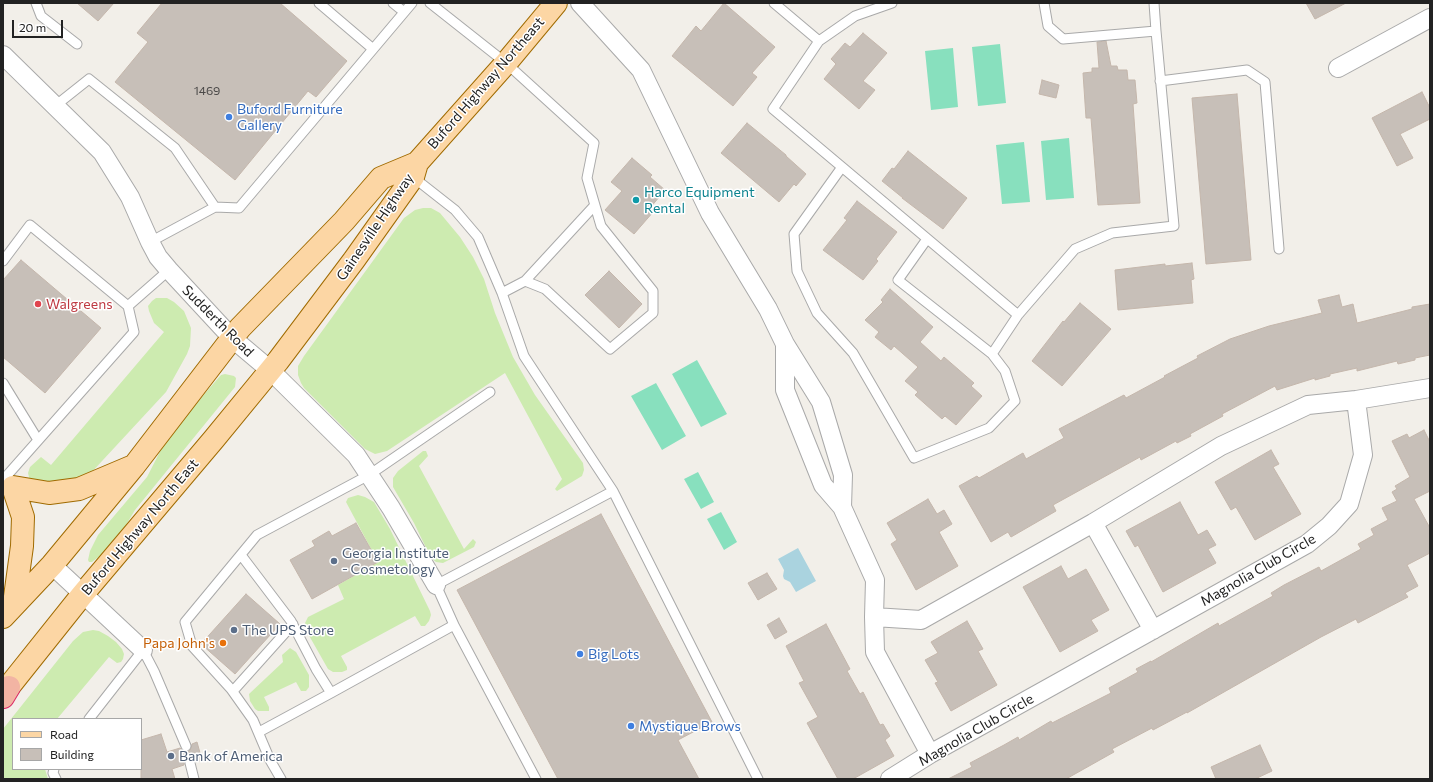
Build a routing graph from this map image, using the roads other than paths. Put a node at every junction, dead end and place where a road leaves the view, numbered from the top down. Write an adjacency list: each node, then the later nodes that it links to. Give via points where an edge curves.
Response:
1 (36, 3): 16 (lane, via 41,16)
2 (319, 3): 17 (lane)
3 (394, 3): 12 (lane)
4 (412, 3): 12 (lane)
5 (430, 3): 19 (lane)
6 (556, 3): 19 (main road, Buford Highway Northeast)
7 (580, 3): 37 (street, via 641,70 710,213 768,309)
8 (774, 3): 15 (lane)
9 (892, 3): 15 (lane, via 855,16)
10 (1044, 3): 14 (lane, via 1048,26 1062,38)
11 (1154, 3): 14 (lane)
12 (404, 12): 17 (lane)
13 (1430, 18): 20 (street)
14 (1156, 31): 21 (lane)
15 (819, 41): 23 (lane, via 773,108)
16 (77, 44)
17 (373, 49): 26 (lane, via 239,208)
18 (3, 55): 22 (street, Sudderth Road)
19 (506, 63): 24 (main road, Buford Highway Northeast); 25 (lane, via 594,143 588,178)
20 (1338, 68)
21 (1160, 81): 29 (lane, via 1247,70 1265,82); 35 (lane, via 1174,226 1112,233 1076,249)
22 (55, 106): 26 (lane, via 89,79 175,148); 28 (street, Sudderth Road, via 102,152 130,196)
23 (842, 167): 27 (lane); 38 (lane, via 794,234 797,271 817,313 853,353 914,458 989,428 1015,401 1005,371)
24 (414, 170): 33 (lane, via 455,210 478,237); 36 (main road, Gainesville Highway, via 381,178 344,221); 39 (main road, Gainesville Highway, via 354,260)
25 (595, 206): 32 (lane); 32 (lane, via 601,226 653,291 653,313 610,349 545,289)
26 (215, 207): 28 (lane)
27 (927, 238): 35 (lane); 38 (lane, via 898,280)
28 (150, 242): 31 (street, Sudderth Road)
29 (1279, 249)
30 (3, 260): 34 (lane, via 30,225)
31 (169, 270): 34 (lane); 36 (street, Sudderth Road)
32 (525, 281): 33 (lane)
33 (502, 293): 50 (lane, via 524,356)
34 (128, 306): 46 (lane, via 134,332)
35 (1018, 316): 38 (lane)
36 (232, 338): 39 (street, Sudderth Road); 47 (main road)
37 (785, 344): 44 (street, via 821,402); 45 (street, via 785,390)
38 (992, 354)
39 (274, 365): 48 (street, Sudderth Road, via 356,455); 56 (main road, Buford Highway North East)
40 (3, 383): 46 (lane)
41 (1430, 388): 43 (street)
42 (490, 392): 48 (lane)
43 (1356, 400): 52 (street, via 1308,405 1221,446); 61 (street, Magnolia Club Circle, via 1363,455 1349,504 1329,526 1307,544)
44 (828, 428): 45 (street); 51 (street, via 843,475)
45 (803, 435): 51 (street, via 822,486)
46 (38, 440): 49 (lane)
47 (134, 466): 49 (main road, via 79,489 49,492); 54 (main road)
48 (369, 475): 53 (lane, via 257,535); 55 (street, Sudderth Road)
49 (6, 482): 57 (main road, via 23,517 22,546)
50 (613, 491): 55 (lane); 74 (lane)
51 (842, 508): 58 (street, via 875,580)
52 (1093, 523): 58 (street, via 921,620); 61 (street)
53 (241, 555): 59 (lane); 63 (lane, via 185,622 192,646)
54 (52, 565): 56 (street); 57 (main road)
55 (436, 585): 60 (lane)
56 (82, 595): 62 (street); 65 (main road, Buford Highway North East)
57 (8, 610)
58 (874, 616): 69 (street, via 875,652)
59 (293, 624): 63 (lane); 64 (lane)
60 (454, 625): 64 (lane); 73 (lane)
61 (1153, 630): 69 (street, Magnolia Club Circle)
62 (143, 650): 66 (lane); 68 (lane)
63 (233, 690): 67 (lane)
64 (331, 692): 67 (lane)
65 (5, 693)
66 (90, 718)
67 (259, 732): 72 (lane)
68 (186, 746)
69 (930, 754): 75 (street, Magnolia Club Circle)
70 (190, 763): 71 (lane)
71 (194, 779)
72 (281, 779)
73 (536, 779)
74 (758, 779)
75 (890, 779)

